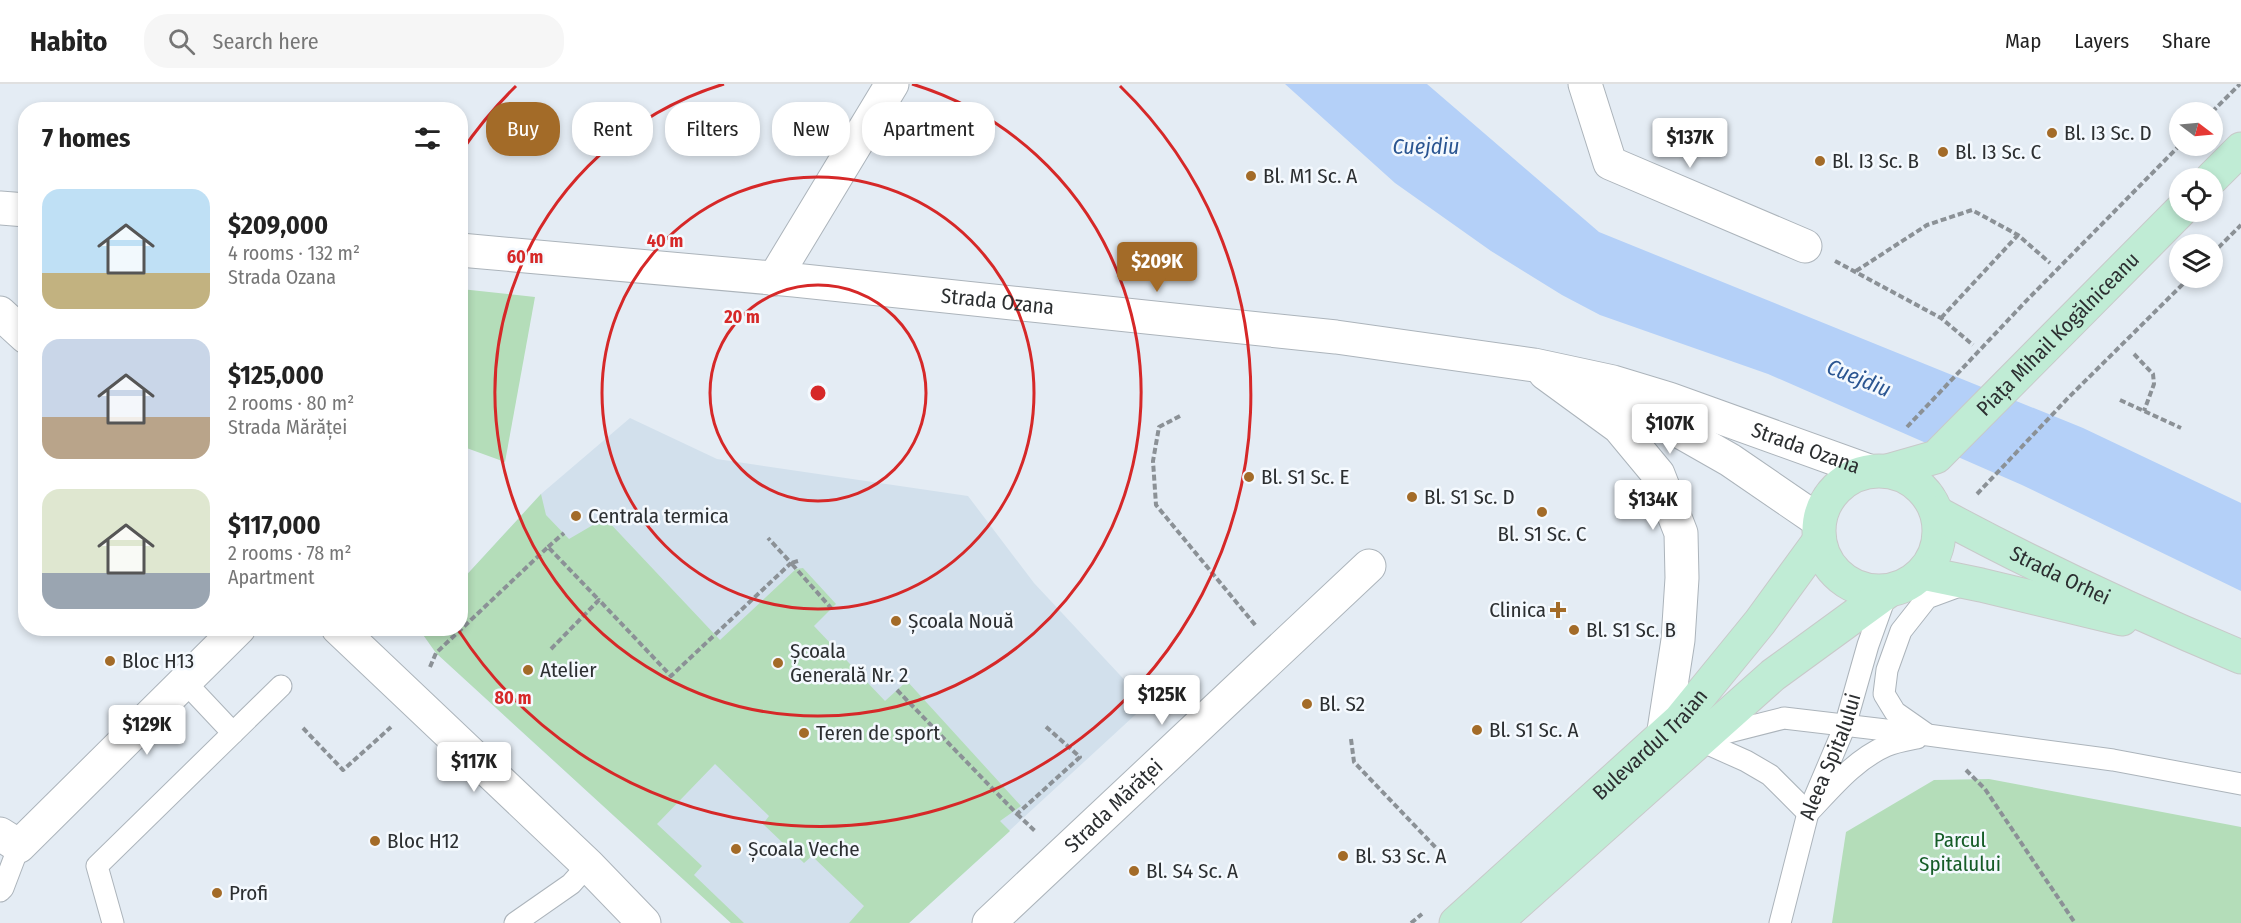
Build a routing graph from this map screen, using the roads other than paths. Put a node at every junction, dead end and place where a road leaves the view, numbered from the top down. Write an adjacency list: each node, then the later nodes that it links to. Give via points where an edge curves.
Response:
1 (892, 84): 10 (street)
2 (1585, 84): 8 (street, via 1610,163)
3 (2241, 149): 4 (main road)
4 (2222, 168)
5 (0, 208): 6 (street)
6 (18, 209)
7 (2169, 222): 14 (main road, Piața Mihail Kogălniceanu)
8 (1805, 246)
9 (468, 251): 10 (street, Strada Ozana)
10 (774, 279): 13 (street, Strada Ozana, via 1336,337)
11 (0, 313): 12 (street)
12 (18, 330)
13 (1534, 365): 15 (street, Strada Ozana, via 1669,399); 17 (street, Strada Ozana, via 1665,423 1730,460); 31 (street, via 1619,427 1658,474 1681,533 1678,640)
14 (1936, 457): 15 (main road, Piața Mihail Kogălniceanu); 16 (main road)
15 (1878, 471): 16 (main road, via 1904,476 1918,485); 17 (main road, via 1848,480 1831,494 1823,507)
16 (1934, 506): 19 (main road, via 1938,545); 22 (main road, Strada Orhei, via 2014,554)
17 (1819, 531): 21 (main road, via 1827,563 1843,580 1864,590); 31 (main road, Bulevardul Traian, via 1745,640)
18 (1369, 566): 41 (street, Strada Mărăței)
19 (1923, 573): 20 (main road, Strada Orhei); 21 (main road)
20 (1970, 582): 22 (main road, Strada Orhei); 30 (lane, via 1927,598 1901,631 1887,670 1884,694 1894,712)
21 (1887, 592): 28 (lane, Aleea Spitalului); 32 (main road, Bulevardul Traian, via 1773,675)
22 (2184, 634): 25 (main road, Strada Orhei)
23 (231, 636): 26 (street)
24 (346, 636): 36 (street)
25 (2241, 657)
26 (185, 682): 29 (lane); 35 (street)
27 (281, 686): 29 (lane)
28 (1845, 726): 30 (lane); 32 (lane, via 1784,718); 34 (lane, Aleea Spitalului)
29 (233, 733): 38 (lane, via 97,866)
30 (1928, 735): 33 (lane, via 2114,760); 34 (lane, via 1886,746 1860,762)
31 (1663, 737): 42 (main road, Bulevardul Traian)
32 (1699, 740): 34 (lane, via 1770,775); 43 (main road, Bulevardul Traian)
33 (2241, 784)
34 (1808, 813): 44 (lane, Aleea Spitalului)
35 (9, 840): 37 (lane)
36 (588, 865): 39 (lane, via 571,884); 40 (street)
37 (0, 891)
38 (113, 923)
39 (515, 923)
40 (644, 923)
41 (989, 923)
42 (1456, 923)
43 (1495, 923)
44 (1780, 923)

